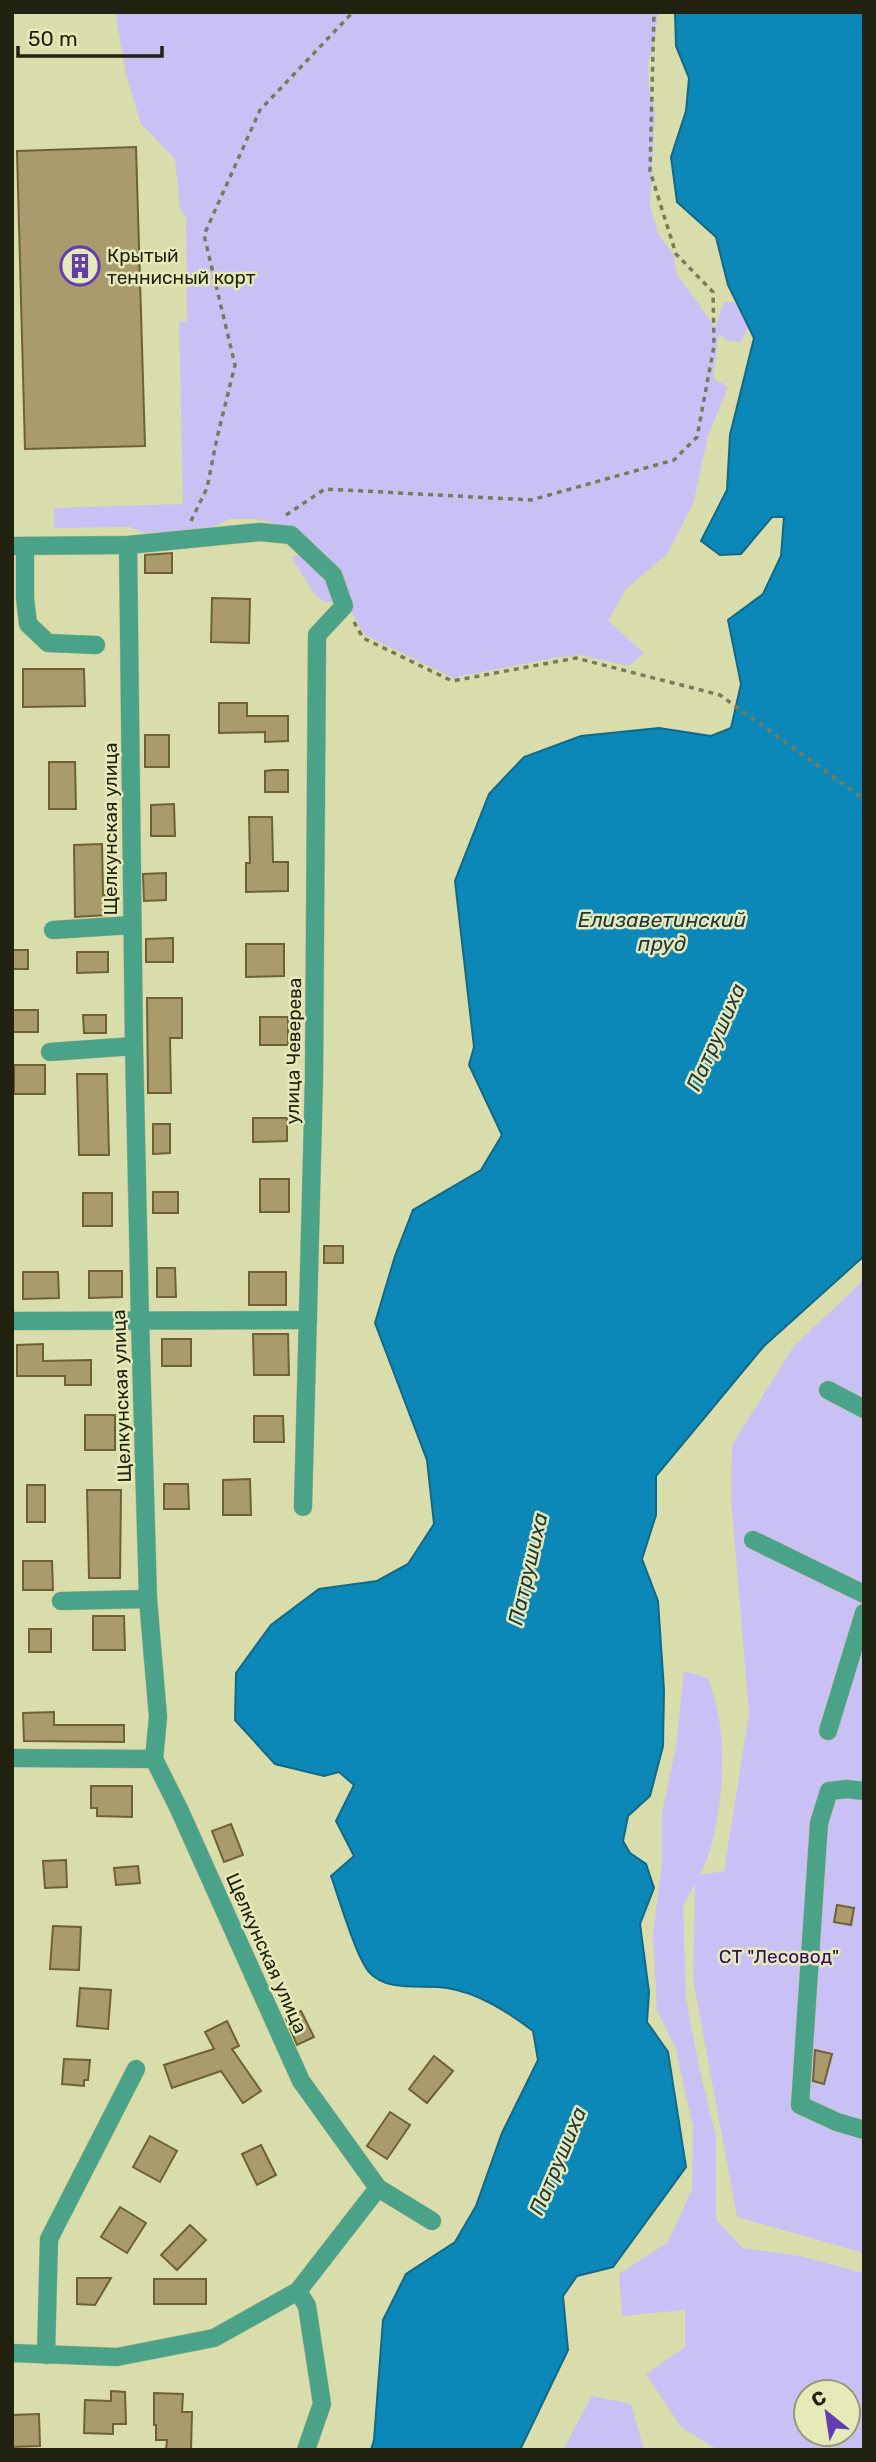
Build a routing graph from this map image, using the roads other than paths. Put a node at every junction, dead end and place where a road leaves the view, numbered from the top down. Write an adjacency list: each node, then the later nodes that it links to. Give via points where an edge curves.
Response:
1 (128, 545): 2 (street); 4 (street, Щелкунская улица); 9 (street, улица Чеверева, via 260,533 291,535 333,575 344,606 317,635)
2 (18, 546): 3 (street, via 28,624 48,643)
3 (96, 645)
4 (132, 925): 5 (street); 6 (street, Щелкунская улица)
5 (53, 930)
6 (134, 1046): 7 (street); 8 (street, Щелкунская улица)
7 (50, 1052)
8 (140, 1320): 9 (street); 10 (street); 16 (street, Щелкунская улица)
9 (307, 1320): 13 (street, улица Чеверева)
10 (12, 1321)
11 (828, 1390): 12 (street)
12 (864, 1409)
13 (303, 1507)
14 (753, 1541): 15 (street)
15 (864, 1594)
16 (148, 1599): 17 (street); 21 (street, Щелкунская улица, via 158,1717)
17 (61, 1601)
18 (864, 1613): 19 (street)
19 (828, 1731)
20 (12, 1758): 21 (street)
21 (154, 1759): 25 (street, Щелкунская улица, via 301,2081)
22 (864, 1791): 24 (street, via 829,1791 819,1823 800,2105)
23 (136, 2069): 29 (street, via 49,2239)
24 (864, 2130)
25 (378, 2188): 26 (street); 27 (street)
26 (432, 2221)
27 (298, 2291): 29 (street, via 214,2338 117,2357); 30 (street, via 307,2306 322,2404)
28 (12, 2353): 29 (street)
29 (46, 2355)
30 (306, 2450)

